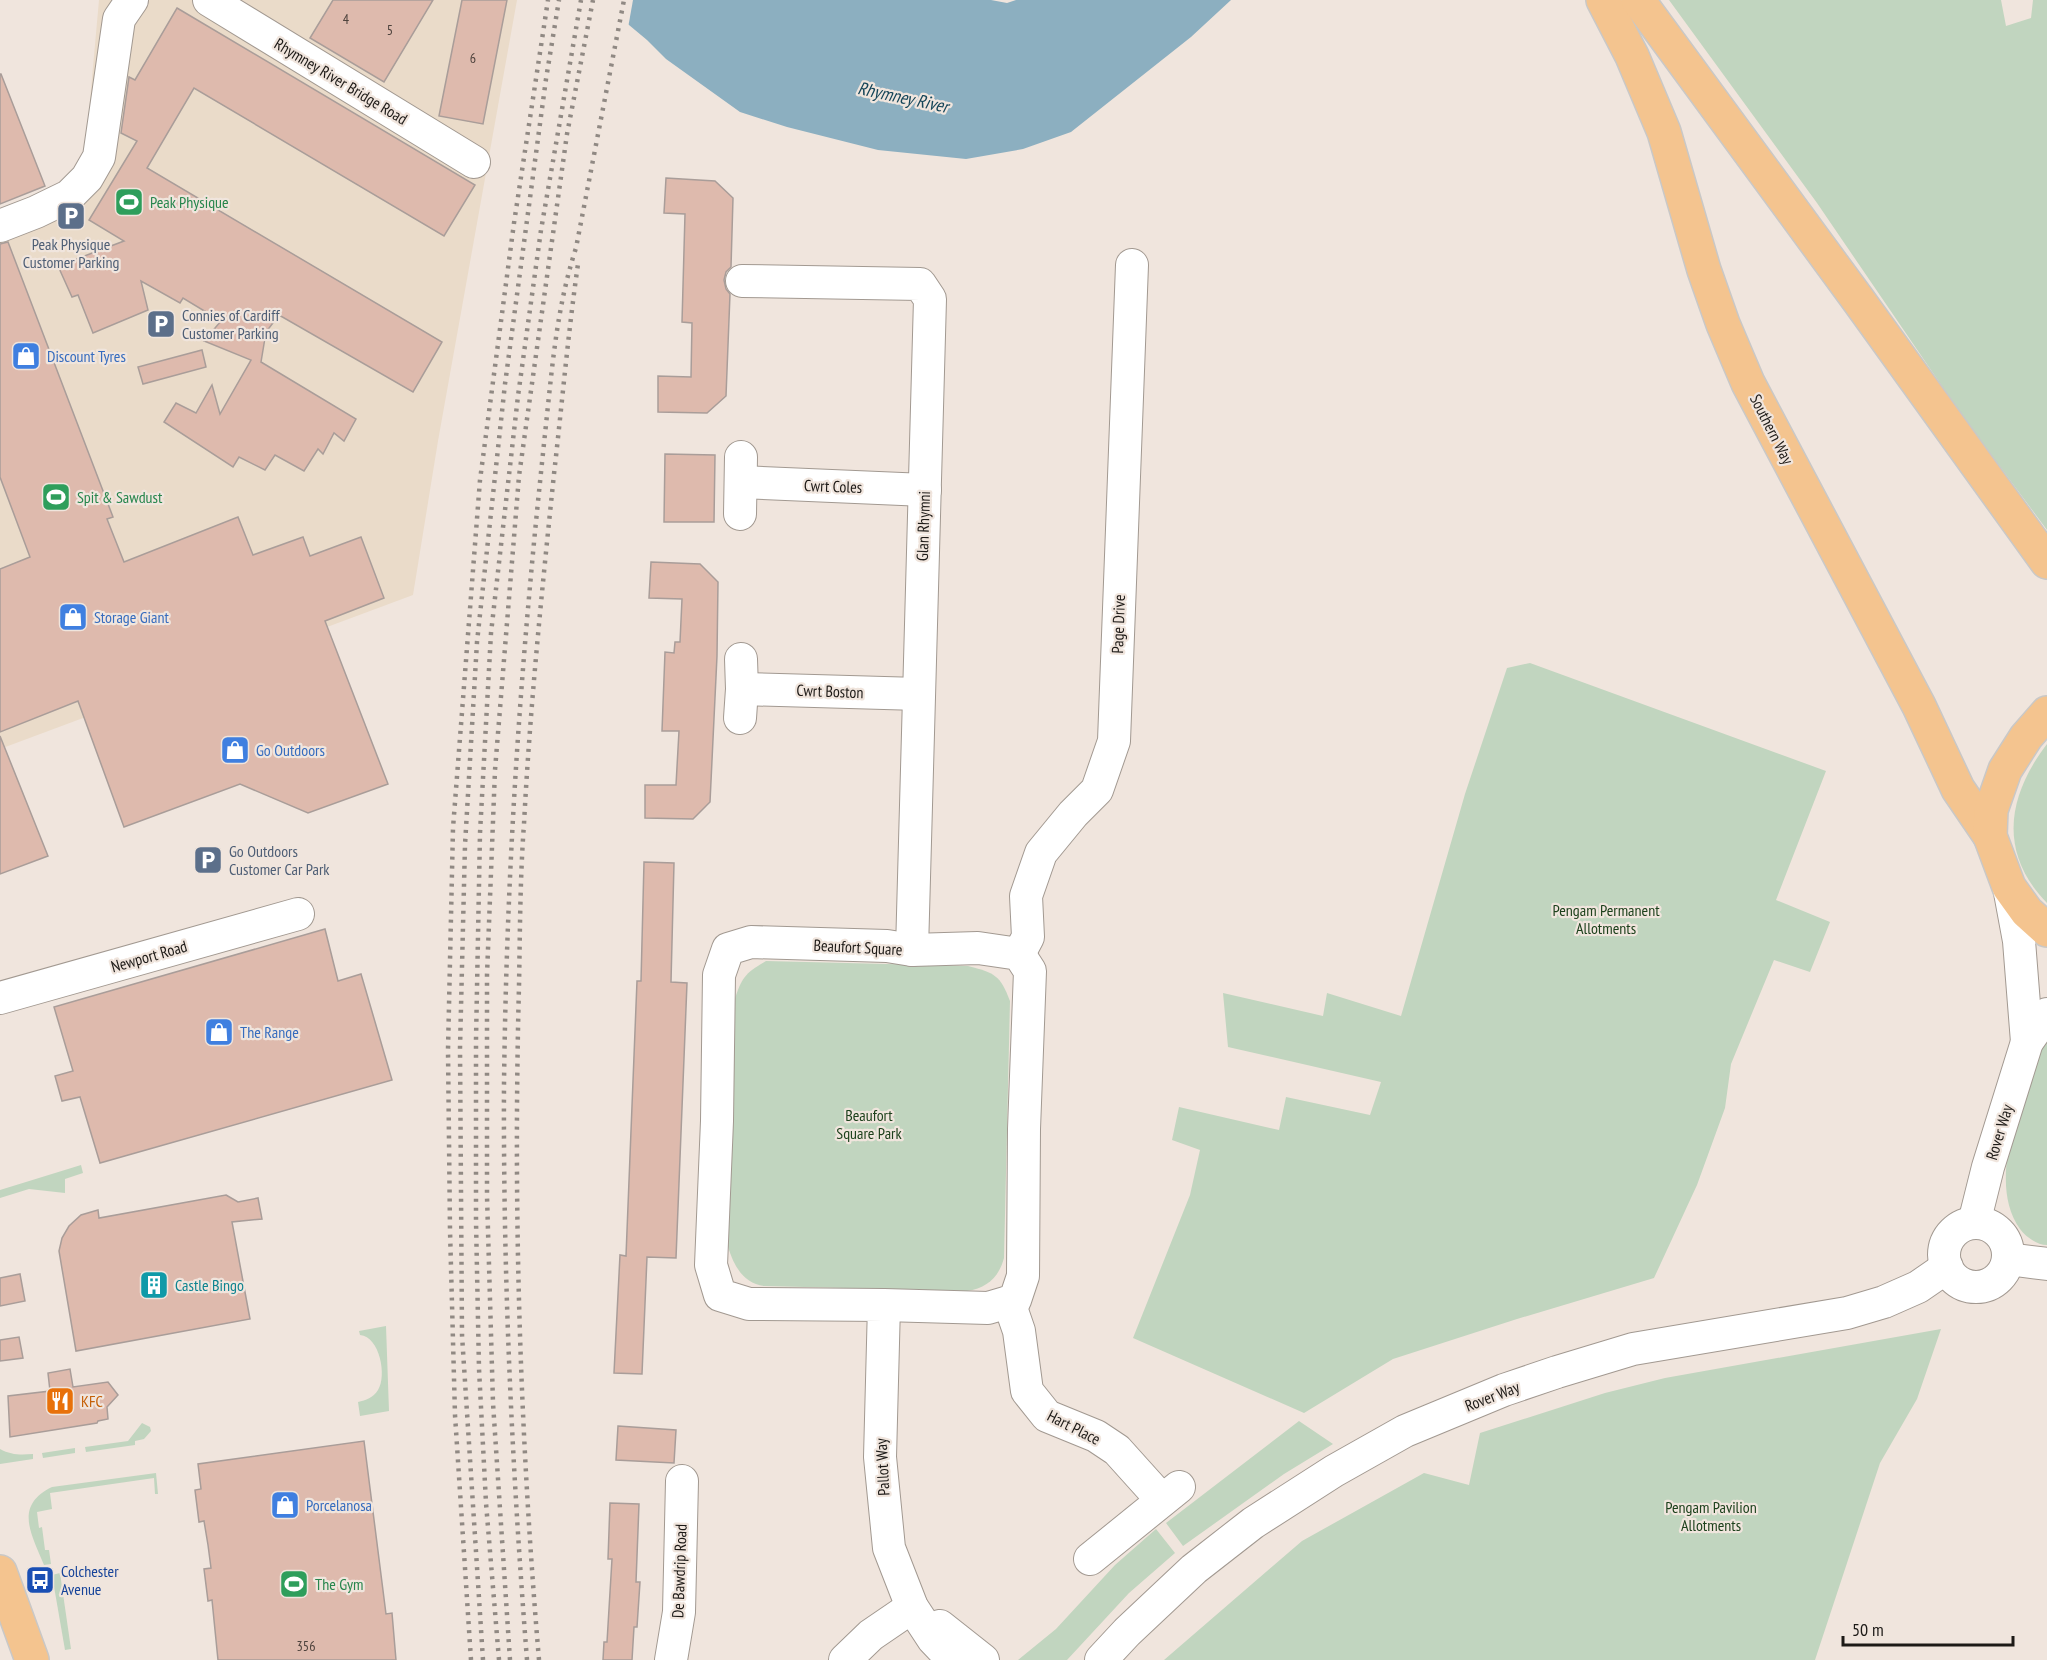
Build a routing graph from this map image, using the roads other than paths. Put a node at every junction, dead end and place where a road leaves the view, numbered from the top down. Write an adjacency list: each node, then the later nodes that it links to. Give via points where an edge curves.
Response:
1 (132, 0): 6 (street, via 119,19 99,157 87,178 69,196)
2 (209, 0): 5 (street, Rhymney River Bridge Road)
3 (1603, 0): 15 (main road, Southern Way, via 1664,132 1704,270 1748,383 1919,706 1958,789)
4 (1638, 0): 11 (main road)
5 (474, 162)
6 (0, 226)
7 (1132, 266): 20 (street, Page Drive, via 1114,741 1097,790 1041,853 1026,896 1028,937)
8 (742, 281): 9 (street, Glan Rhymni, via 920,284 930,299)
9 (925, 490): 10 (street, Cwrt Coles, via 741,470); 13 (street, Glan Rhymni)
10 (740, 514)
11 (2047, 561)
12 (741, 688): 13 (street, Cwrt Boston)
13 (919, 694): 19 (street, Glan Rhymni)
14 (2047, 713): 15 (main road, via 2004,770 1991,810)
15 (1990, 836): 16 (main road)
16 (2010, 887): 18 (main road, via 2027,912); 23 (street, via 2019,941)
17 (298, 914): 21 (street, Newport Road)
18 (2047, 930)
19 (912, 950): 20 (street, Beaufort Square, via 978,948); 29 (street, Beaufort Square, via 751,942 728,950 719,975 711,1265 720,1295 749,1304)
20 (1019, 954): 28 (street, via 1030,971 1023,1276 1015,1300)
21 (0, 998)
22 (2047, 1014): 23 (street)
23 (2027, 1042): 24 (street, Rover Way)
24 (1974, 1223): 25 (street, via 2000,1233); 27 (street, via 1958,1229 1947,1242)
25 (2008, 1259): 26 (street); 27 (street, via 1995,1281 1977,1287 1959,1282)
26 (2047, 1264)
27 (1947, 1267): 39 (street, Rover Way, via 1918,1287 1884,1302 1847,1313 1633,1349 1504,1390 1405,1431 1253,1523 1194,1569)
28 (1009, 1302): 29 (street, Beaufort Square, via 988,1308); 31 (street, Hart Place, via 1019,1330 1027,1391 1047,1416 1096,1436 1171,1493)
29 (884, 1313): 33 (street, Pallot Way, via 879,1457 889,1548)
30 (682, 1481): 35 (street, De Bawdrip Road, via 679,1612)
31 (1090, 1559)
32 (0, 1572): 34 (main road)
33 (912, 1607): 36 (street, via 871,1635); 37 (street, Pallot Way); 38 (street)
34 (32, 1660)
35 (671, 1660)
36 (845, 1660)
37 (953, 1660)
38 (983, 1660)
39 (1101, 1660)

